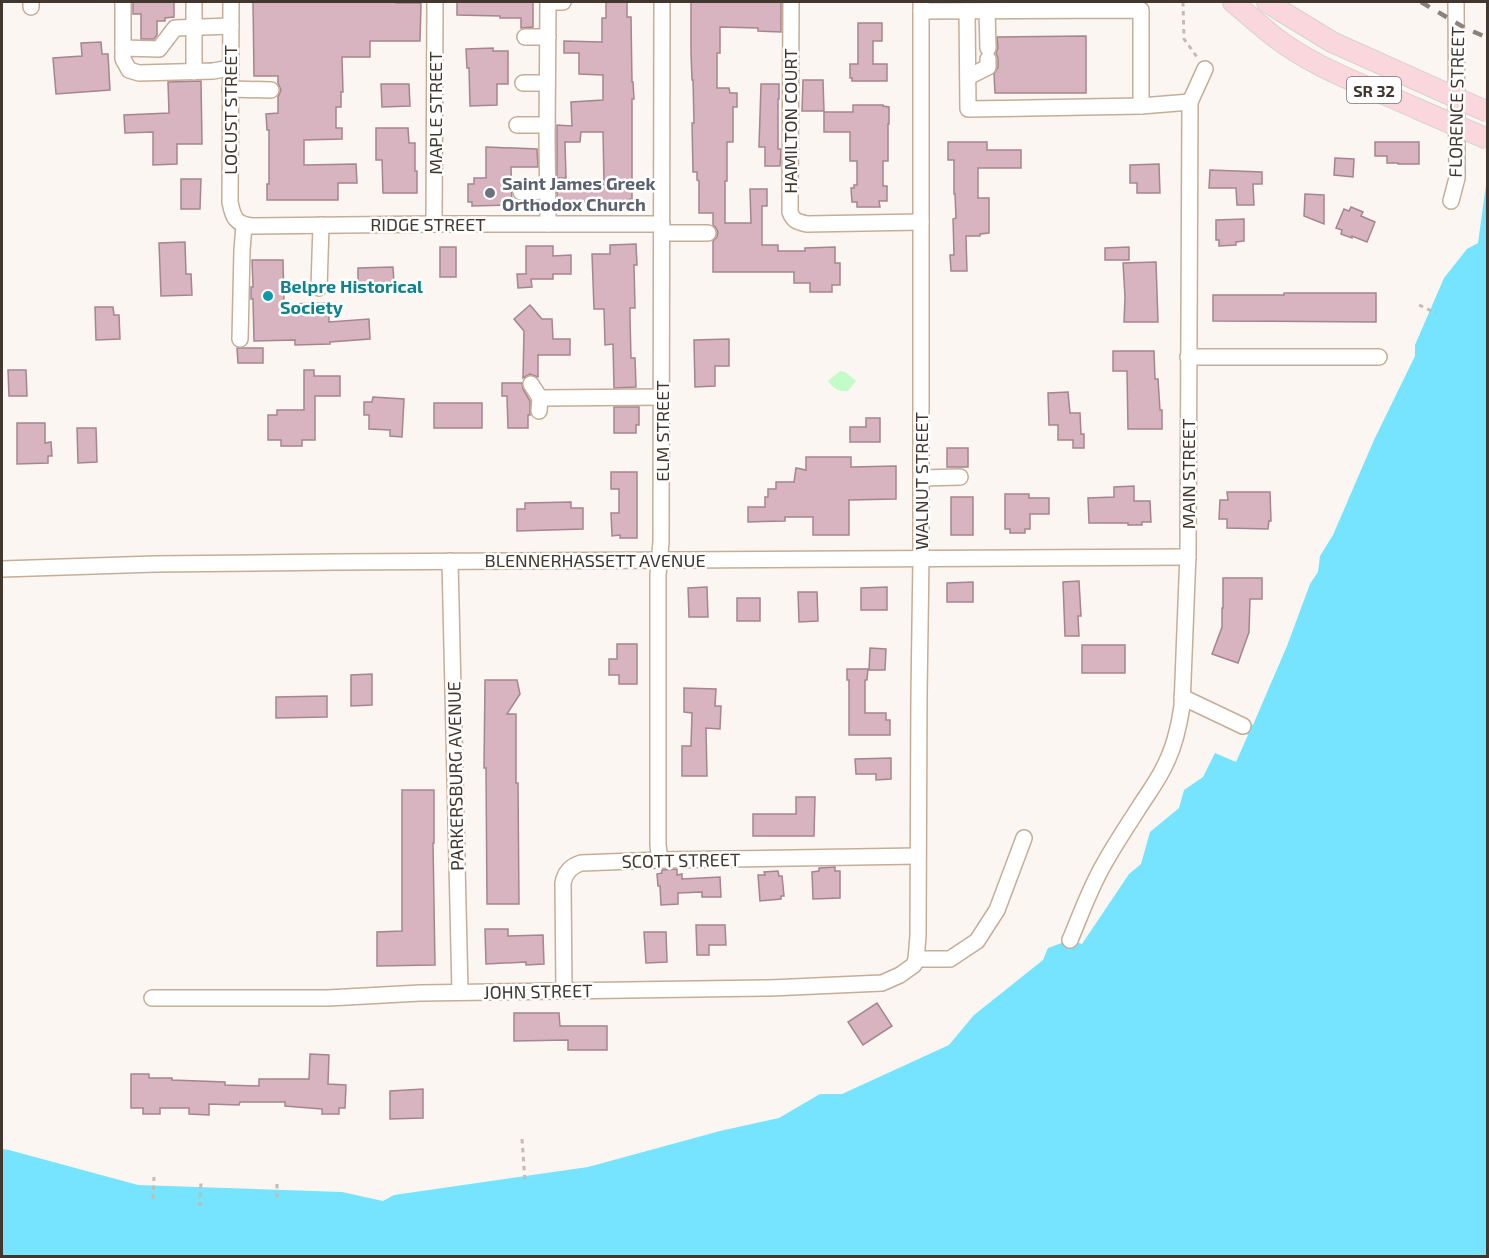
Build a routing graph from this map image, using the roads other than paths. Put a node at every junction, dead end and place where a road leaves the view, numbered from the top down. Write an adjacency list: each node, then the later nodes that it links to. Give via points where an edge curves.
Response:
1 (123, 2): 19 (street)
2 (194, 2): 16 (street)
3 (231, 2): 15 (street, LOCUST STREET)
4 (435, 2): 39 (street, MAPLE STREET)
5 (553, 2): 18 (street)
6 (662, 2): 42 (street, ELM STREET)
7 (791, 2): 38 (street, HAMILTON COURT, via 792,218 807,224)
8 (1233, 2): 33 (main road, SR 32, bridge, via 1275,38 1312,61)
9 (1456, 2): 36 (street, FLORENCE STREET, via 1457,178)
10 (921, 6): 13 (street); 38 (street, WALNUT STREET)
11 (1012, 6): 14 (street); 29 (street, via 1141,10)
12 (1274, 6): 30 (main road, SR 32, bridge, via 1332,42)
13 (967, 11): 14 (street); 23 (street)
14 (987, 11): 23 (street, via 988,67)
15 (231, 26): 16 (street); 20 (street, LOCUST STREET)
16 (195, 27): 19 (street, via 175,28 159,49); 22 (street)
17 (525, 37): 18 (street)
18 (548, 37): 25 (street)
19 (123, 48): 22 (street, via 129,70)
20 (230, 68): 22 (street); 26 (street, LOCUST STREET)
21 (1205, 69): 28 (street, MAIN STREET)
22 (194, 72)
23 (968, 77): 29 (street, via 968,108)
24 (522, 83): 25 (street)
25 (547, 83): 31 (street)
26 (230, 89): 27 (street); 37 (street, LOCUST STREET, via 230,202)
27 (271, 90)
28 (1190, 102): 29 (street); 46 (street, MAIN STREET)
29 (1142, 106)
30 (1488, 112)
31 (547, 124): 32 (street); 34 (street)
32 (517, 125)
33 (1488, 140)
34 (548, 191): 35 (street); 40 (street)
35 (521, 192)
36 (1451, 201)
37 (239, 221): 41 (street, RIDGE STREET, via 252,226); 45 (street, LOCUST STREET)
38 (921, 222): 51 (street, WALNUT STREET)
39 (434, 224): 40 (street, RIDGE STREET); 41 (street, RIDGE STREET)
40 (548, 224): 42 (street, RIDGE STREET)
41 (321, 225): 44 (street)
42 (662, 229): 43 (street, RIDGE STREET); 49 (street, ELM STREET)
43 (708, 233)
44 (319, 288)
45 (240, 339)
46 (1188, 357): 47 (street); 52 (street, MAIN STREET)
47 (1379, 357)
48 (531, 384): 49 (street, via 539,404)
49 (662, 397): 54 (street, ELM STREET)
50 (960, 477): 51 (street)
51 (921, 478): 53 (street, WALNUT STREET)
52 (1188, 557): 53 (street, BLENNERHASSETT AVENUE); 57 (street, MAIN STREET)
53 (921, 558): 54 (street, BLENNERHASSETT AVENUE); 60 (street, WALNUT STREET)
54 (660, 560): 55 (street, BLENNERHASSETT AVENUE); 61 (street, ELM STREET)
55 (450, 561): 56 (street, BLENNERHASSETT AVENUE); 65 (street, PARKERSBURG AVENUE)
56 (2, 569)
57 (1182, 697): 58 (street); 62 (street, MAIN STREET, via 1175,742 1167,763 1105,862)
58 (1243, 726)
59 (1024, 838): 63 (street, via 997,910 977,941 950,959)
60 (918, 856): 61 (street, SCOTT STREET); 63 (street, WALNUT STREET)
61 (660, 860): 64 (street, SCOTT STREET, via 581,863 565,875)
62 (1070, 940)
63 (916, 959): 64 (street, JOHN STREET, via 909,969 882,983)
64 (564, 991): 65 (street, JOHN STREET)
65 (460, 992): 66 (street, JOHN STREET, via 328,998)
66 (152, 998)

